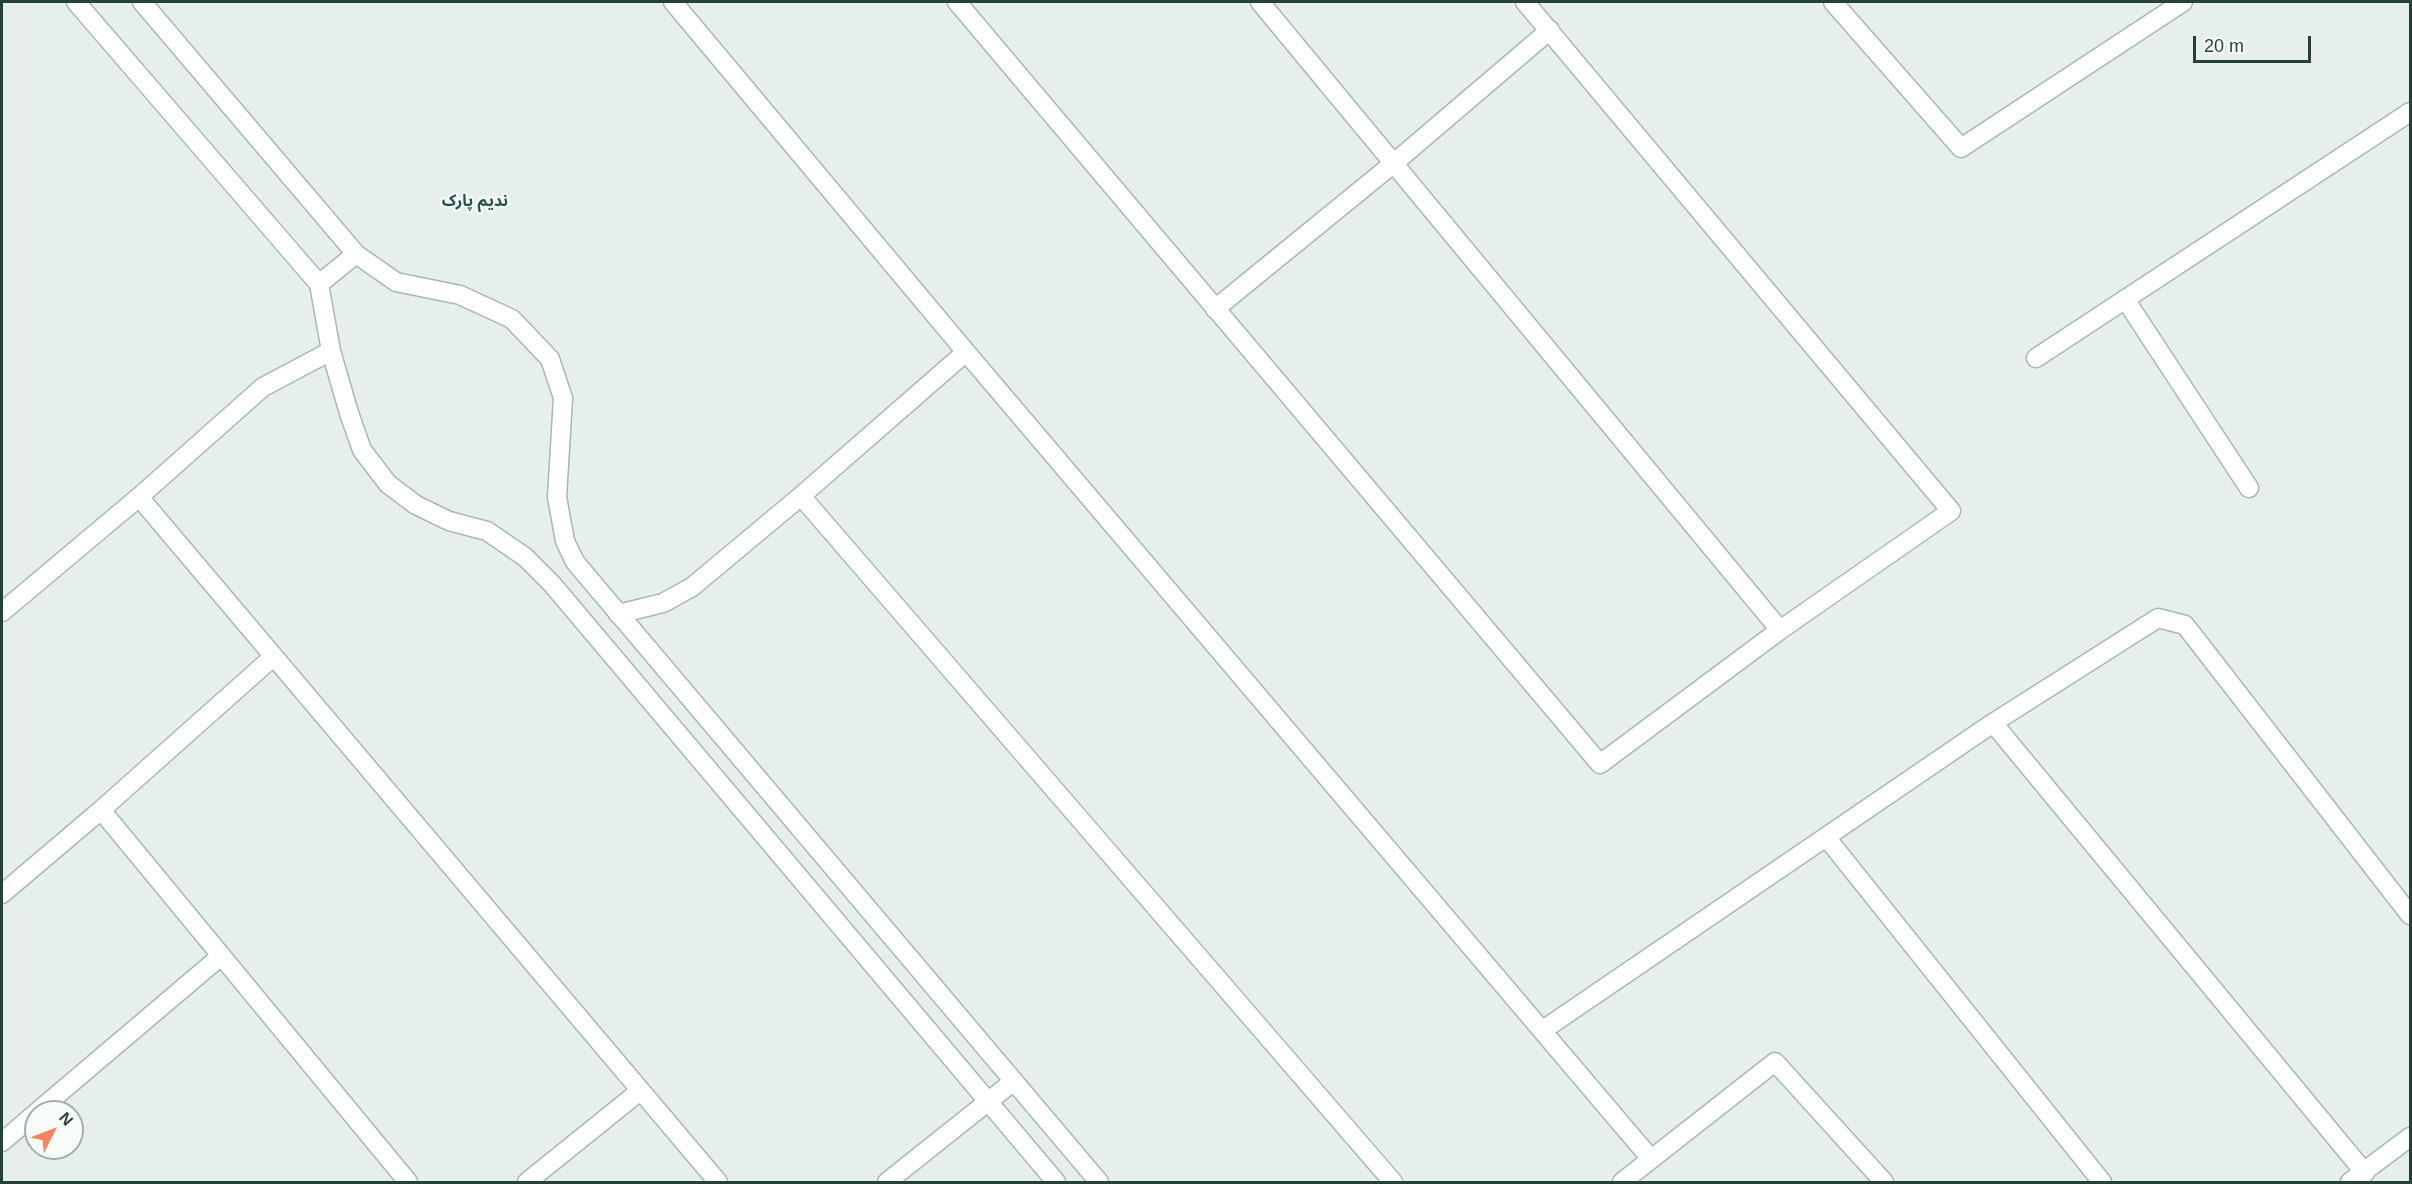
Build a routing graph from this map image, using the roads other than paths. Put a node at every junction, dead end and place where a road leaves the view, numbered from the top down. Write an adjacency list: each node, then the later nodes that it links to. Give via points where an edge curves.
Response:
1 (76, 2): 13 (street)
2 (142, 2): 12 (street)
3 (673, 2): 17 (street)
4 (957, 2): 15 (street)
5 (1260, 2): 11 (street)
6 (1526, 2): 9 (street)
7 (1833, 2): 8 (street, via 1960,148)
8 (2183, 2)
9 (1550, 30): 11 (street); 26 (street, via 1951,511)
10 (2410, 112): 14 (street)
11 (1394, 163): 15 (street); 26 (street)
12 (356, 254): 13 (street); 22 (street, via 396,282 460,295 512,319 550,359 563,398 557,497 565,541)
13 (319, 284): 16 (street)
14 (2125, 299): 18 (street); 19 (street)
15 (1215, 309): 26 (street, via 1600,764)
16 (331, 351): 21 (street, via 263,387); 23 (street, via 362,450 388,484 416,505 449,521 487,531 525,556)
17 (966, 352): 20 (street); 34 (street)
18 (2036, 357)
19 (2249, 488)
20 (801, 496): 25 (street, via 692,587 663,603); 50 (street)
21 (139, 497): 24 (street); 27 (street)
22 (574, 562): 23 (street); 25 (street)
23 (552, 584): 38 (street)
24 (2, 612)
25 (618, 614): 35 (street)
26 (1780, 630)
27 (273, 657): 29 (street); 36 (street)
28 (1993, 723): 30 (street); 32 (street, via 2158,618 2185,625); 43 (street)
29 (100, 810): 31 (street); 33 (street)
30 (1826, 837): 34 (street); 53 (street)
31 (2, 894)
32 (2410, 915)
33 (221, 956): 37 (street); 44 (street)
34 (1543, 1030): 42 (street)
35 (1014, 1081): 38 (street); 49 (street)
36 (640, 1090): 45 (street); 46 (street)
37 (50, 1100)
38 (987, 1100): 47 (street); 48 (street)
39 (24, 1123): 41 (street)
40 (2410, 1137): 43 (street)
41 (2, 1142)
42 (1651, 1160): 51 (street); 52 (street, via 1775,1062)
43 (2358, 1178)
44 (408, 1182)
45 (527, 1182)
46 (718, 1182)
47 (887, 1182)
48 (1056, 1182)
49 (1099, 1182)
50 (1393, 1182)
51 (1622, 1182)
52 (1884, 1182)
53 (2102, 1182)

